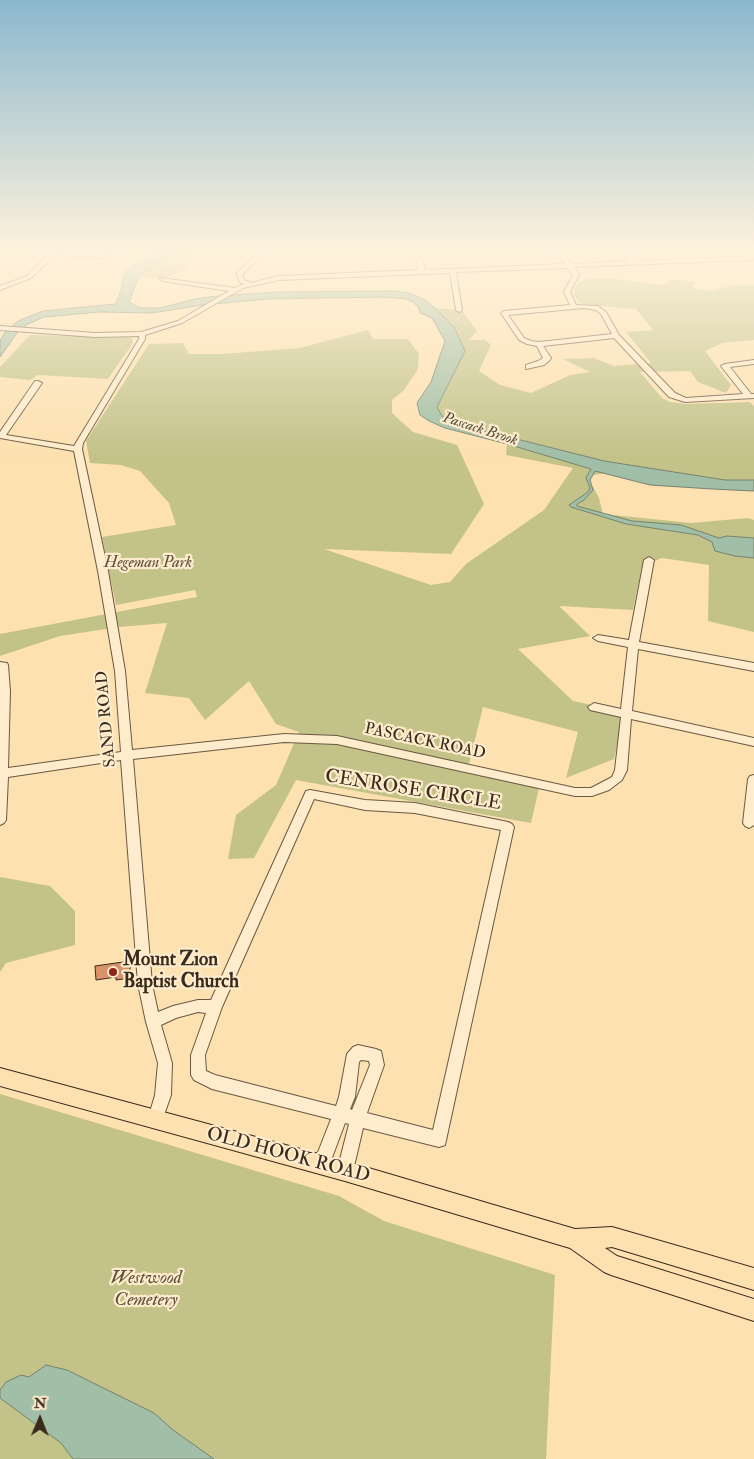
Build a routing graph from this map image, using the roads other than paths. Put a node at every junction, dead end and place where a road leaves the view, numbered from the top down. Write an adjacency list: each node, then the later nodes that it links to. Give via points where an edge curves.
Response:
1 (182, 320): 5 (street)
2 (509, 320): 7 (street, via 521,339)
3 (607, 320): 6 (street)
4 (3, 328): 5 (street, via 103,336)
5 (142, 334): 13 (street)
6 (616, 336): 7 (street); 11 (street, via 636,360 676,396 685,400)
7 (539, 344): 9 (street, via 547,358)
8 (754, 362): 11 (street, via 725,366)
9 (529, 367)
10 (38, 383): 12 (street)
11 (752, 397)
12 (0, 436): 13 (street)
13 (78, 449): 22 (street, SAND ROAD, via 116,646)
14 (649, 560): 16 (street, PASCACK ROAD)
15 (598, 638): 16 (street)
16 (633, 645): 18 (street); 20 (street, PASCACK ROAD)
17 (4, 665): 23 (street)
18 (754, 667)
19 (594, 707): 20 (street)
20 (627, 714): 21 (street); 22 (street, PASCACK ROAD, via 621,770 616,780 592,792 575,792 337,740 284,738)
21 (754, 742)
22 (127, 754): 23 (street, PASCACK ROAD); 28 (street, SAND ROAD)
23 (2, 773): 25 (street)
24 (754, 779): 26 (street)
25 (0, 820)
26 (749, 823)
27 (215, 1007): 28 (street, via 181,1010); 30 (street, CENROSE CIRCLE, via 198,1055 199,1075 212,1082); 31 (street, CENROSE CIRCLE, via 310,794 365,805 415,808 508,827 440,1139)
28 (152, 1022): 32 (street, SAND ROAD, via 165,1063 163,1095)
29 (0, 1076): 32 (main road, OLD HOOK ROAD)
30 (340, 1114): 31 (street, CENROSE CIRCLE); 31 (street, via 347,1098 352,1059 358,1052 376,1056 378,1065); 33 (street)
31 (358, 1118): 34 (street)
32 (156, 1119): 33 (main road, OLD HOOK ROAD)
33 (322, 1165): 34 (main road, OLD HOOK ROAD)
34 (345, 1171): 35 (main road, OLD HOOK ROAD)
35 (575, 1239): 36 (main road, OLD HOOK ROAD, via 612,1237); 37 (main road, OLD HOOK ROAD, via 611,1265)
36 (754, 1279)
37 (754, 1310)

